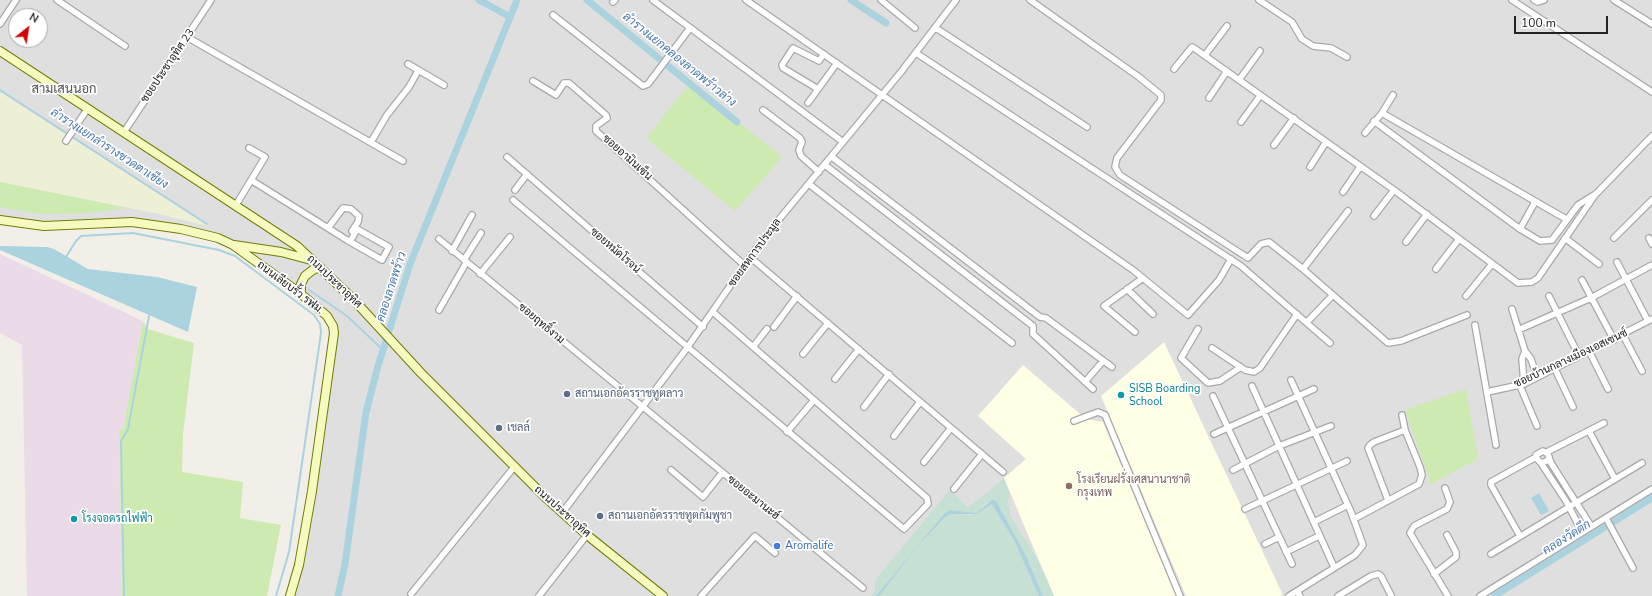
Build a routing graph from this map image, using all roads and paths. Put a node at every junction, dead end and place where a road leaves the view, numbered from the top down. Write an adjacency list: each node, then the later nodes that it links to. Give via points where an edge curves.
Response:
1 (16, 0): 15 (street)
2 (57, 0): 22 (street)
3 (211, 0): 21 (street, ซอยประชาอุทิศ 23)
4 (653, 0): 18 (street)
5 (746, 0): 26 (street)
6 (881, 0): 19 (street)
7 (956, 0): 20 (street, ซอยสหการประมูล)
8 (1030, 0): 103 (street, via 1161,95 1161,100 1117,158 1115,167 1120,175)
9 (1259, 0): 28 (street, via 1292,22 1302,39 1313,46 1331,48)
10 (1512, 0): 38 (street)
11 (1534, 0): 12 (street)
12 (1544, 0)
13 (1614, 0): 16 (street)
14 (553, 15): 18 (street, via 642,86 648,84)
15 (0, 24)
16 (1652, 24)
17 (1227, 26): 27 (street)
18 (690, 28): 56 (street)
19 (915, 28)
20 (936, 28): 25 (street, ซอยสหการประมูล); 50 (street)
21 (187, 37): 51 (street, ซอยประชาอุทิศ 23); 55 (street)
22 (125, 46)
23 (0, 51): 44 (main road, ถนนประชาอุทิศ)
24 (1260, 51): 34 (street)
25 (916, 53): 39 (street, ซอยสหการประมูล); 104 (street)
26 (824, 54): 29 (street); 37 (street, via 819,61 793,48 782,65)
27 (1205, 55): 31 (street, via 1192,47); 33 (street)
28 (1347, 57)
29 (837, 63): 37 (street); 39 (street)
30 (408, 64): 32 (street)
31 (1174, 69)
32 (418, 71): 36 (street); 55 (street)
33 (1227, 71): 34 (street); 42 (street)
34 (1239, 80): 41 (street)
35 (533, 81): 110 (street, ซอยอามินเซ็น, via 556,95 564,83 569,83 606,115 607,118 596,126 596,131)
36 (444, 86)
37 (818, 89): 43 (street)
38 (1652, 92)
39 (882, 95): 56 (street, ซอยสหการประมูล); 119 (street)
40 (1393, 95): 46 (street)
41 (1260, 96): 47 (street); 49 (street)
42 (1209, 98)
43 (808, 103)
44 (88, 108): 51 (main road, ถนนประชาอุทิศ); 54 (street)
45 (763, 110): 66 (street, via 800,138 801,156)
46 (1382, 112): 48 (street); 78 (street)
47 (1294, 118): 57 (street); 58 (street)
48 (1374, 121): 52 (street); 89 (street)
49 (1241, 122)
50 (1087, 127)
51 (124, 132): 79 (main road, ถนนประชาอุทิศ)
52 (1365, 133)
53 (1652, 136): 75 (street)
54 (68, 137)
55 (371, 142): 62 (street)
56 (842, 142): 60 (street, ซอยสหการประมูล)
57 (1326, 142): 64 (street); 65 (street)
58 (1274, 145)
59 (249, 148): 68 (street, via 265,157)
60 (832, 157): 63 (street, ซอยสหการประมูล); 69 (street)
61 (507, 158): 67 (street, ซอยหมัดโรจน์)
62 (403, 161)
63 (825, 165): 66 (street, ซอยสหการประมูล); 71 (street)
64 (1310, 167)
65 (1360, 167): 73 (street); 74 (street)
66 (819, 172): 70 (street, ซอยสหการประมูล)
67 (527, 174): 72 (street); 142 (street, ซอยหมัดโรจน์)
68 (251, 180): 79 (street); 88 (street)
69 (861, 180): 71 (street); 81 (street)
70 (809, 184): 102 (street, ซอยสหการประมูล); 150 (street)
71 (855, 188): 87 (street)
72 (515, 190)
73 (1394, 190): 82 (street); 84 (street)
74 (1342, 192)
75 (1595, 195): 85 (street, via 1578,205); 92 (street)
76 (513, 200): 153 (street)
77 (1652, 200): 93 (street)
78 (1535, 202): 85 (street); 89 (street)
79 (236, 205): 105 (main road, ถนนประชาอุทิศ, via 297,246)
80 (1348, 211): 115 (street)
81 (902, 212): 87 (street); 113 (street)
82 (1427, 214): 96 (street); 98 (street)
83 (472, 215): 101 (street)
84 (1374, 216)
85 (1566, 219): 89 (street, via 1552,240 1540,241)
86 (0, 220): 100 (main road, ถนนเลียบรั้ว รฟม., via 44,226 132,222 181,229 218,238)
87 (896, 220): 118 (street)
88 (328, 228): 97 (street); 97 (street, via 343,208 351,209 359,216)
89 (1520, 229)
90 (481, 233): 106 (street)
91 (510, 237): 117 (street)
92 (1565, 238): 108 (street, via 1538,278 1532,282 1518,282); 109 (street)
93 (1614, 238)
94 (1649, 238): 99 (street)
95 (439, 239): 101 (street, ซอยฤทธิ์งาม)
96 (1459, 239): 108 (street); 116 (street)
97 (348, 241): 97 (street, via 357,229 389,247 382,260)
98 (1406, 242)
99 (1652, 244)
100 (233, 245): 105 (main road, via 281,252); 123 (main road, ถนนเลียบรั้ว รฟม.)
101 (452, 251): 106 (street, ซอยฤทธิ์งาม)
102 (750, 256): 110 (street, ซอยสหการประมูล); 124 (street)
103 (1248, 258): 112 (street); 115 (street, via 1261,244 1270,242)
104 (1231, 259): 112 (street); 119 (street, via 1219,280 1188,315)
105 (313, 261): 114 (main road, ถนนประชาอุทิศ)
106 (465, 262): 117 (street, ซอยฤทธิ์งาม); 130 (street)
107 (1617, 262): 120 (street)
108 (1492, 264): 126 (street)
109 (1599, 264)
110 (744, 265): 131 (street, ซอยสหการประมูล)
111 (1652, 265): 120 (street)
112 (1241, 266): 134 (street)
113 (975, 267): 118 (street); 136 (street)
114 (321, 268): 123 (main road, via 314,269 305,276 301,284); 207 (main road, ถนนประชาอุทิศ, via 421,373)
115 (1303, 269): 125 (street)
116 (1436, 269)
117 (480, 274): 182 (street, ซอยฤทธิ์งาม)
118 (969, 276): 141 (street)
119 (1143, 278): 122 (street)
120 (1626, 279): 128 (street); 137 (street)
121 (1582, 280): 128 (street)
122 (1127, 290): 133 (street); 147 (street, via 1104,306)
123 (301, 294): 248 (main road, ถนนเลียบรั้ว รฟม., via 324,312 333,326 334,333 312,491 299,565)
124 (797, 296): 139 (street); 143 (street)
125 (1332, 296): 135 (street, via 1388,343 1402,341); 138 (street)
126 (1466, 296)
127 (1549, 296): 132 (street)
128 (1591, 298): 132 (street); 149 (street)
129 (1512, 309): 146 (street)
130 (439, 310)
131 (714, 312): 142 (street, ซอยสหการประมูล); 152 (street)
132 (1557, 313): 146 (street); 159 (street)
133 (1153, 314)
134 (1297, 314): 138 (street); 162 (street, via 1260,368 1250,372)
135 (1467, 316)
136 (1040, 317): 141 (street); 160 (street, via 1046,318)
137 (1650, 320): 148 (street, ซอยบ้านกลางเมืองเอสเซนซ์)
138 (1307, 322): 151 (street)
139 (828, 323): 155 (street); 158 (street)
140 (1475, 325): 175 (street)
141 (1033, 326): 169 (street, via 1033,334)
142 (703, 327): 153 (street, ซอยสหการประมูล)
143 (774, 327)
144 (767, 329): 152 (street)
145 (1198, 329): 162 (street, via 1181,358 1208,383 1220,381)
146 (1518, 330): 156 (street)
147 (1135, 332)
148 (1623, 335): 149 (street, ซอยบ้านกลางเมืองเอสเซนซ์); 164 (street)
149 (1614, 340): 157 (street, ซอยบ้านกลางเมืองเอสเซนซ์)
150 (1012, 343)
151 (1330, 343)
152 (753, 347): 178 (street)
153 (688, 348): 182 (street, ซอยสหการประมูล); 194 (street)
154 (1212, 348): 162 (street)
155 (859, 349): 165 (street); 167 (street)
156 (1525, 351): 166 (street, via 1531,359); 170 (street, via 1522,359)
157 (1589, 351): 159 (street, ซอยบ้านกลางเมืองเอสเซนซ์); 174 (street)
158 (803, 354)
159 (1579, 356): 163 (street, ซอยบ้านกลางเมืองเอสเซนซ์)
160 (1103, 361): 161 (street); 169 (street)
161 (1112, 367)
162 (1241, 367)
163 (1555, 369): 166 (street, ซอยบ้านกลางเมืองเอสเซนซ์); 181 (street)
164 (1642, 371)
165 (888, 374): 179 (street); 180 (street)
166 (1537, 377): 170 (street, ซอยบ้านกลางเมืองเอสเซนซ์)
167 (835, 379)
168 (1291, 380): 177 (street)
169 (1085, 382): 172 (street)
170 (1522, 385): 175 (street, ซอยบ้านกลางเมืองเอสเซนซ์); 188 (street)
171 (1252, 386): 183 (street)
172 (1093, 389)
173 (1314, 389): 177 (street)
174 (1608, 389)
175 (1486, 392): 197 (street)
176 (1213, 396): 189 (street)
177 (1298, 396): 183 (street); 192 (street)
178 (814, 400): 194 (street); 194 (street, via 927,498 928,504 902,530)
179 (920, 402): 190 (street); 196 (street)
180 (864, 407)
181 (1574, 407)
182 (643, 408): 212 (street, ซอยอะมานะฮ์); 224 (street, ซอยสหการประมูล)
183 (1263, 412): 189 (street); 198 (street)
184 (1402, 415): 191 (street)
185 (1074, 421): 252 (street, via 1098,412 1105,415)
186 (1604, 423): 193 (street)
187 (1331, 426): 192 (street)
188 (1536, 426)
189 (1228, 427): 195 (street); 204 (street)
190 (951, 428): 199 (street); 203 (street)
191 (1406, 430): 219 (street, via 1422,475 1419,484); 219 (street, via 1374,442 1368,448)
192 (1315, 431): 198 (street); 208 (street)
193 (1589, 431): 200 (street); 213 (street)
194 (787, 432)
195 (1214, 434)
196 (894, 436)
197 (1496, 445)
198 (1279, 446): 204 (street); 214 (street)
199 (982, 454): 211 (street); 216 (street)
200 (1548, 455): 201 (street, via 1539,452); 205 (street, via 1545,462); 220 (street)
201 (1536, 457): 205 (street); 233 (street, via 1491,482)
202 (1347, 461): 208 (street)
203 (924, 462)
204 (1244, 463): 210 (street); 218 (street)
205 (1541, 463): 222 (street)
206 (1642, 463): 213 (street)
207 (515, 466): 224 (main road, ถนนประชาอุทิศ); 245 (street)
208 (1332, 468): 214 (street); 221 (street)
209 (671, 470): 212 (street, via 703,497)
210 (1233, 470)
211 (1003, 472)
212 (722, 473): 243 (street, ซอยอะมานะฮ์)
213 (1615, 479): 220 (street)
214 (1296, 484): 218 (street); 226 (street)
215 (1444, 488): 242 (street, via 1450,502 1447,509 1414,526 1410,533)
216 (954, 489)
217 (1652, 489): 227 (street)
218 (1262, 500): 223 (street); 234 (street)
219 (1388, 500): 225 (street)
220 (1575, 502): 222 (street); 228 (street)
221 (1348, 505): 225 (street); 226 (street)
222 (1569, 506): 229 (street); 233 (street)
223 (1245, 509)
224 (562, 513): 230 (main road, ถนนประชาอุทิศ)
225 (1354, 519): 240 (street, via 1363,545 1355,555)
226 (1314, 522): 232 (street)
227 (1609, 522): 228 (street); 241 (street)
228 (1591, 526): 229 (street)
229 (1582, 532): 255 (street)
230 (587, 535): 249 (street); 250 (main road, ถนนประชาอุทิศ)
231 (1447, 535): 242 (street, via 1456,557)
232 (1319, 536): 236 (street); 240 (street)
233 (1520, 536): 238 (street)
234 (1279, 537): 235 (street); 236 (street)
235 (1265, 544)
236 (1286, 552): 239 (street)
237 (775, 553): 251 (street, via 755,536)
238 (1491, 554)
239 (1292, 564)
240 (1334, 567): 244 (street)
241 (1633, 568)
242 (1434, 574): 254 (street)
243 (863, 588)
244 (1299, 593): 253 (street)
245 (411, 594)
246 (1342, 595): 247 (street, via 1378,574)
247 (1391, 595)
248 (290, 596)
249 (539, 596)
250 (663, 596)
251 (701, 596)
252 (1180, 596)
253 (1289, 596)
254 (1448, 596)
255 (1480, 596)

